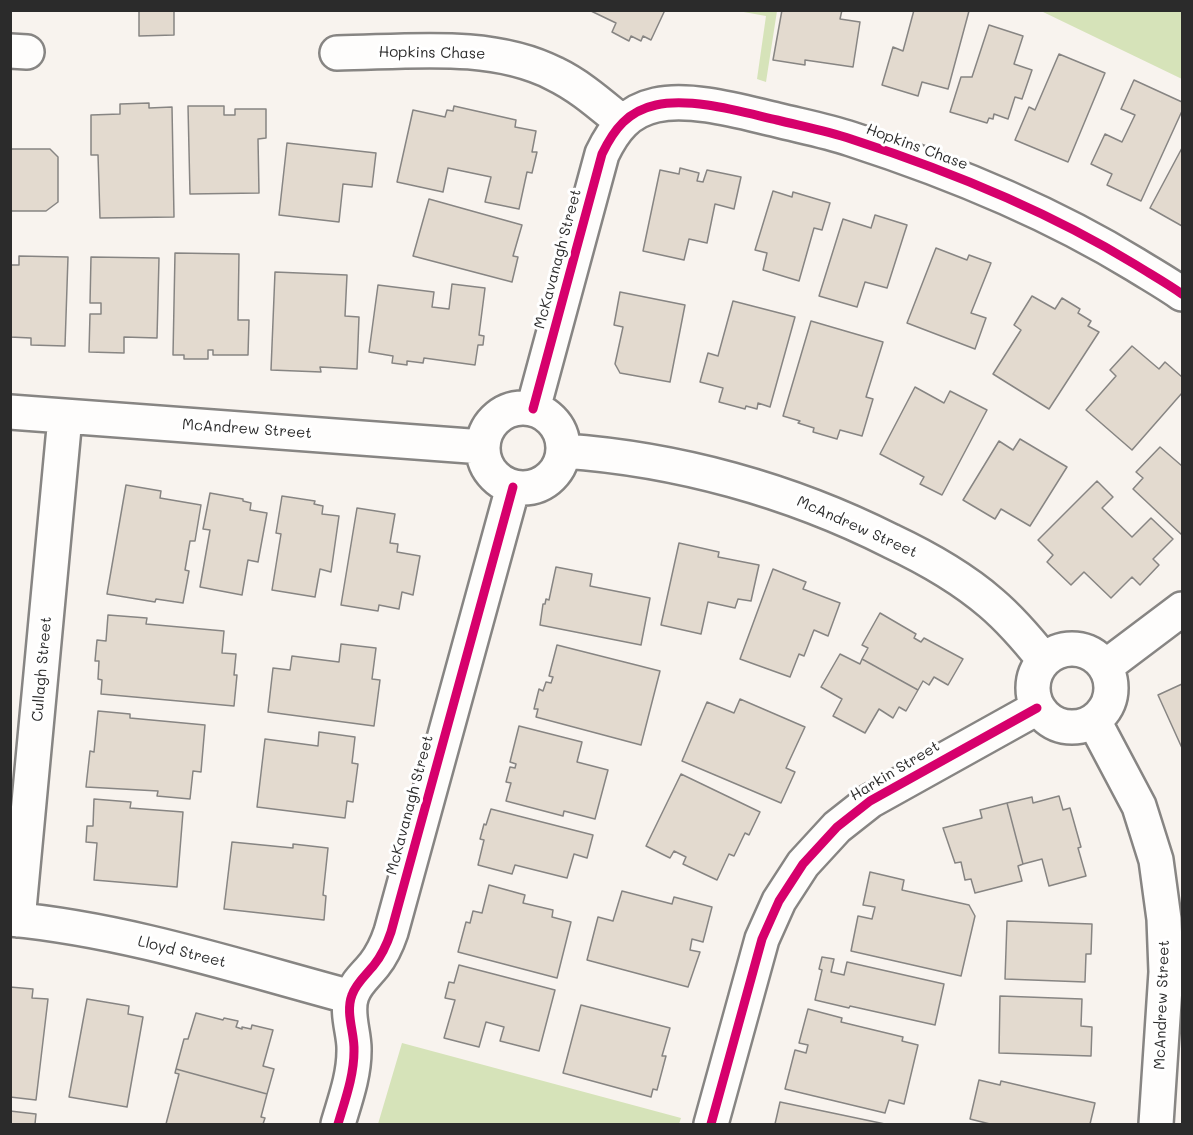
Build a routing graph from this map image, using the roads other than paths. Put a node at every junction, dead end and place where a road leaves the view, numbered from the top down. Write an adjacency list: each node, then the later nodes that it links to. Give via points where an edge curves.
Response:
1 (337, 53): 2 (street, Hopkins Chase, via 484,52 524,61 587,93)
2 (622, 122): 3 (street, Hopkins Chase, via 636,111 677,101 850,138 1038,211 1103,245); 4 (street, McKavanagh Street, via 602,154)
3 (1182, 294)
4 (533, 409): 7 (street, via 509,410 499,416 490,424); 8 (street, via 556,425)
5 (10, 412): 6 (street, McAndrew Street)
6 (66, 417): 7 (street, McAndrew Street); 15 (street, Cullagh Street)
7 (483, 447): 9 (street, via 491,472)
8 (564, 451): 9 (street, via 561,463 547,481 525,488); 11 (street, McAndrew Street, via 701,472 782,494 856,523 934,562 981,596 1020,631)
9 (513, 487): 16 (street, McKavanagh Street, via 391,932 385,949)
10 (1182, 609): 12 (street)
11 (1044, 660): 12 (street, via 1064,649 1076,649 1097,658); 13 (street, via 1032,682)
12 (1105, 667): 14 (street, via 1110,678 1109,702)
13 (1037, 708): 14 (street, via 1045,717 1069,727); 18 (street, Harkin Street, via 870,801 837,827 803,864 779,901 762,939)
14 (1094, 721): 19 (street, McAndrew Street, via 1139,806 1156,860 1166,972)
15 (14, 920): 16 (street, Lloyd Street, via 166,946)
16 (351, 997): 17 (street, via 355,1050)
17 (338, 1125)
18 (711, 1125)
19 (1156, 1125)

